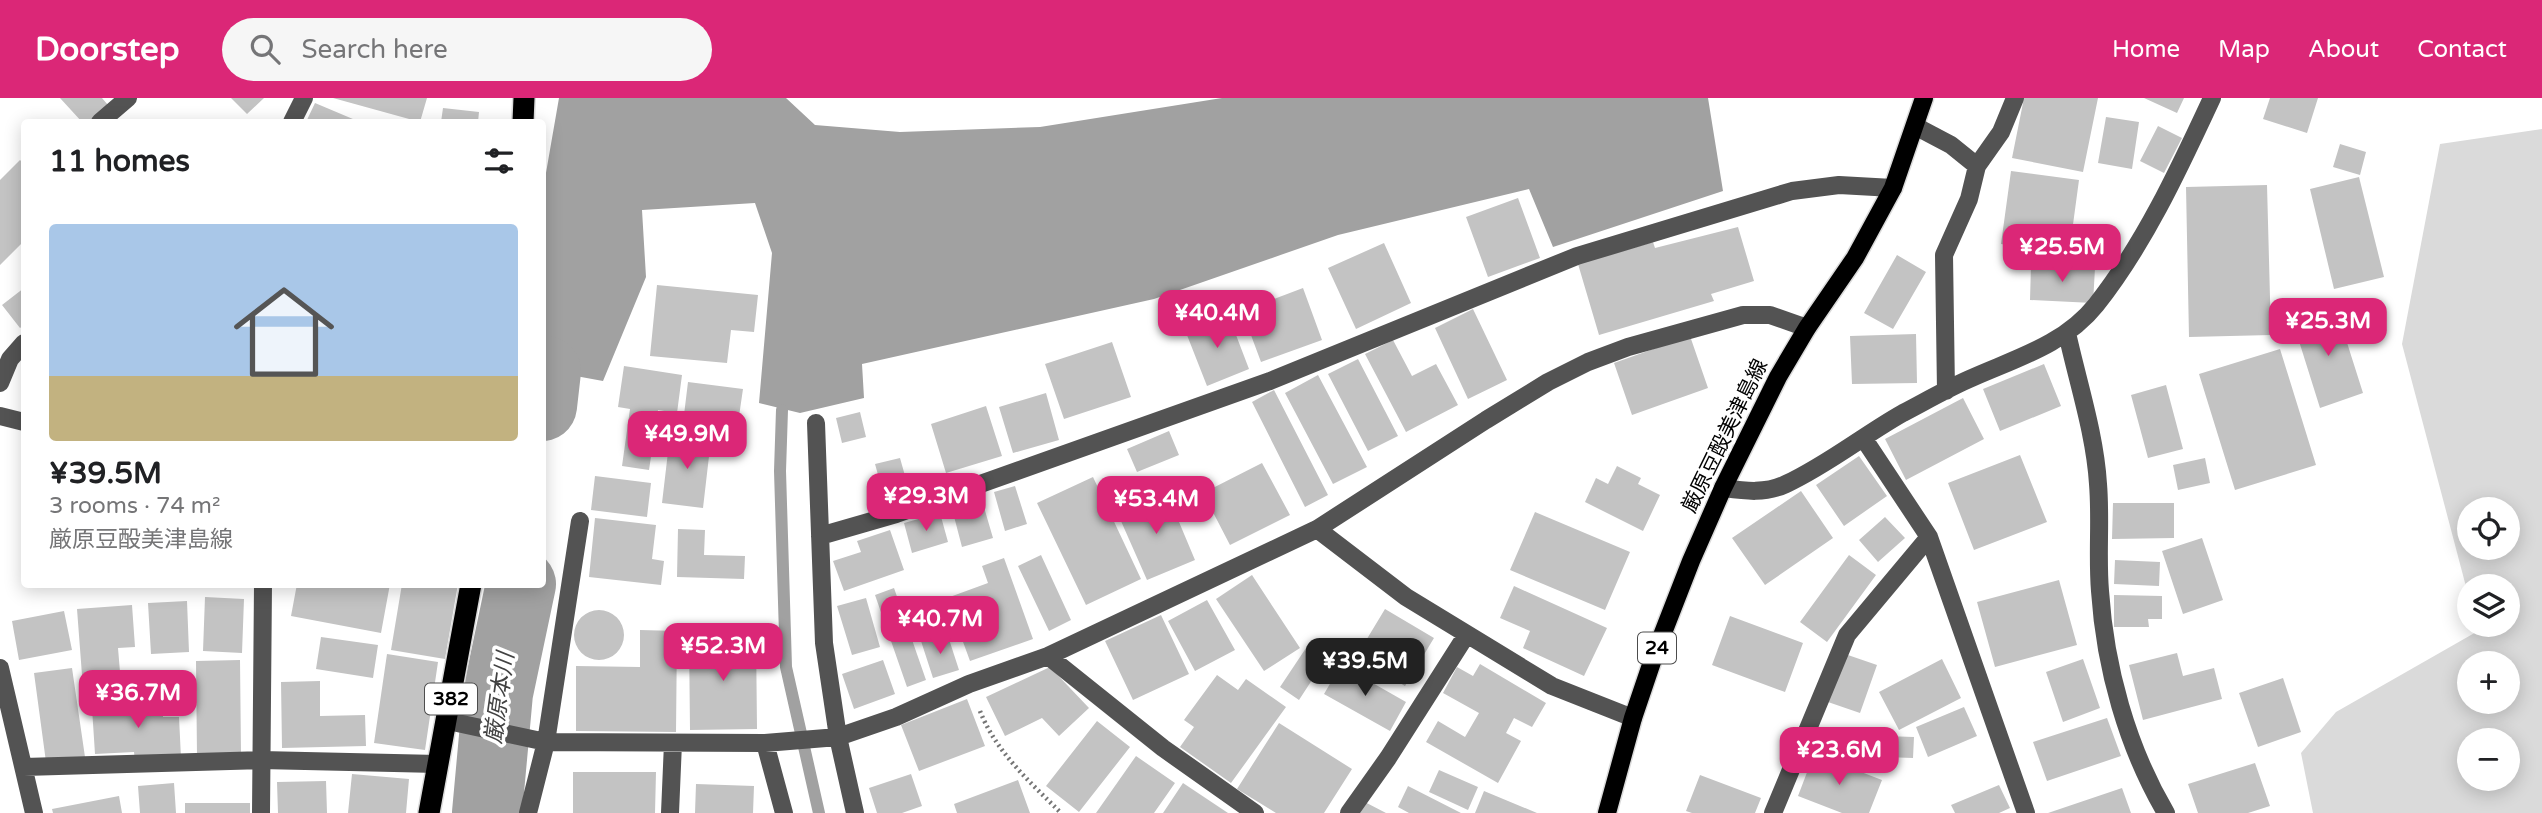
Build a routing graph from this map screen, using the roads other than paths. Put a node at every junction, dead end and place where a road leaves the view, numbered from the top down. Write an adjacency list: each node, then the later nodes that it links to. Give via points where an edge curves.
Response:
1 (128, 98): 7 (street)
2 (304, 98): 8 (street)
3 (524, 98): 9 (highway)
4 (1924, 98): 10 (main road, 厳原豆酘美津島線 / 24)
5 (2015, 98): 11 (street, via 2001,132)
6 (2212, 98): 14 (street, via 2175,180 2151,220 2095,307)
7 (104, 119)
8 (294, 119)
9 (523, 119)
10 (1915, 126): 11 (street, via 1951,145); 12 (main road, 厳原豆酘美津島線 / 24)
11 (1977, 166): 17 (street, via 1969,199 1944,255)
12 (1893, 188): 13 (main road, 厳原豆酘美津島線 / 24, via 1855,258); 25 (street, via 1839,185 1792,191 1577,256 1270,382 896,514)
13 (1807, 328): 22 (main road, 厳原豆酘美津島線 / 24); 24 (street, via 1770,315 1743,316 1588,362 1496,413)
14 (2067, 334): 17 (street); 53 (street, via 2095,452 2100,590 2109,663 2126,723)
15 (21, 346): 16 (street)
16 (0, 383)
17 (1946, 391): 21 (street)
18 (0, 416): 19 (street)
19 (21, 421)
20 (816, 423): 25 (street)
21 (1864, 439): 22 (street, via 1784,485 1761,492); 26 (street)
22 (1723, 488): 32 (main road, 厳原豆酘美津島線 / 24)
23 (580, 521): 35 (street)
24 (1317, 529): 29 (street, via 1406,597); 30 (street)
25 (820, 536): 34 (street, via 824,642)
26 (1928, 537): 51 (street, via 1847,635); 52 (street)
27 (263, 588): 38 (street)
28 (471, 588): 33 (highway, 382)
29 (1466, 634): 32 (street, via 1552,686); 49 (street)
30 (1048, 656): 34 (street); 48 (street, via 1163,748)
31 (0, 668): 40 (street)
32 (1633, 719): 50 (main road, 厳原豆酘美津島線 / 24)
33 (456, 723): 35 (street); 39 (highway, 382)
34 (838, 737): 37 (street); 47 (street)
35 (537, 741): 36 (street); 44 (street)
36 (673, 743): 37 (street); 45 (street)
37 (773, 743): 46 (street)
38 (261, 760): 39 (street); 40 (street); 42 (street)
39 (438, 764): 43 (highway, 382)
40 (24, 767): 41 (street)
41 (34, 813)
42 (261, 813)
43 (429, 813)
44 (528, 813)
45 (670, 813)
46 (784, 813)
47 (855, 813)
48 (1255, 813)
49 (1349, 813)
50 (1607, 813)
51 (1773, 813)
52 (2026, 813)
53 (2166, 813)

